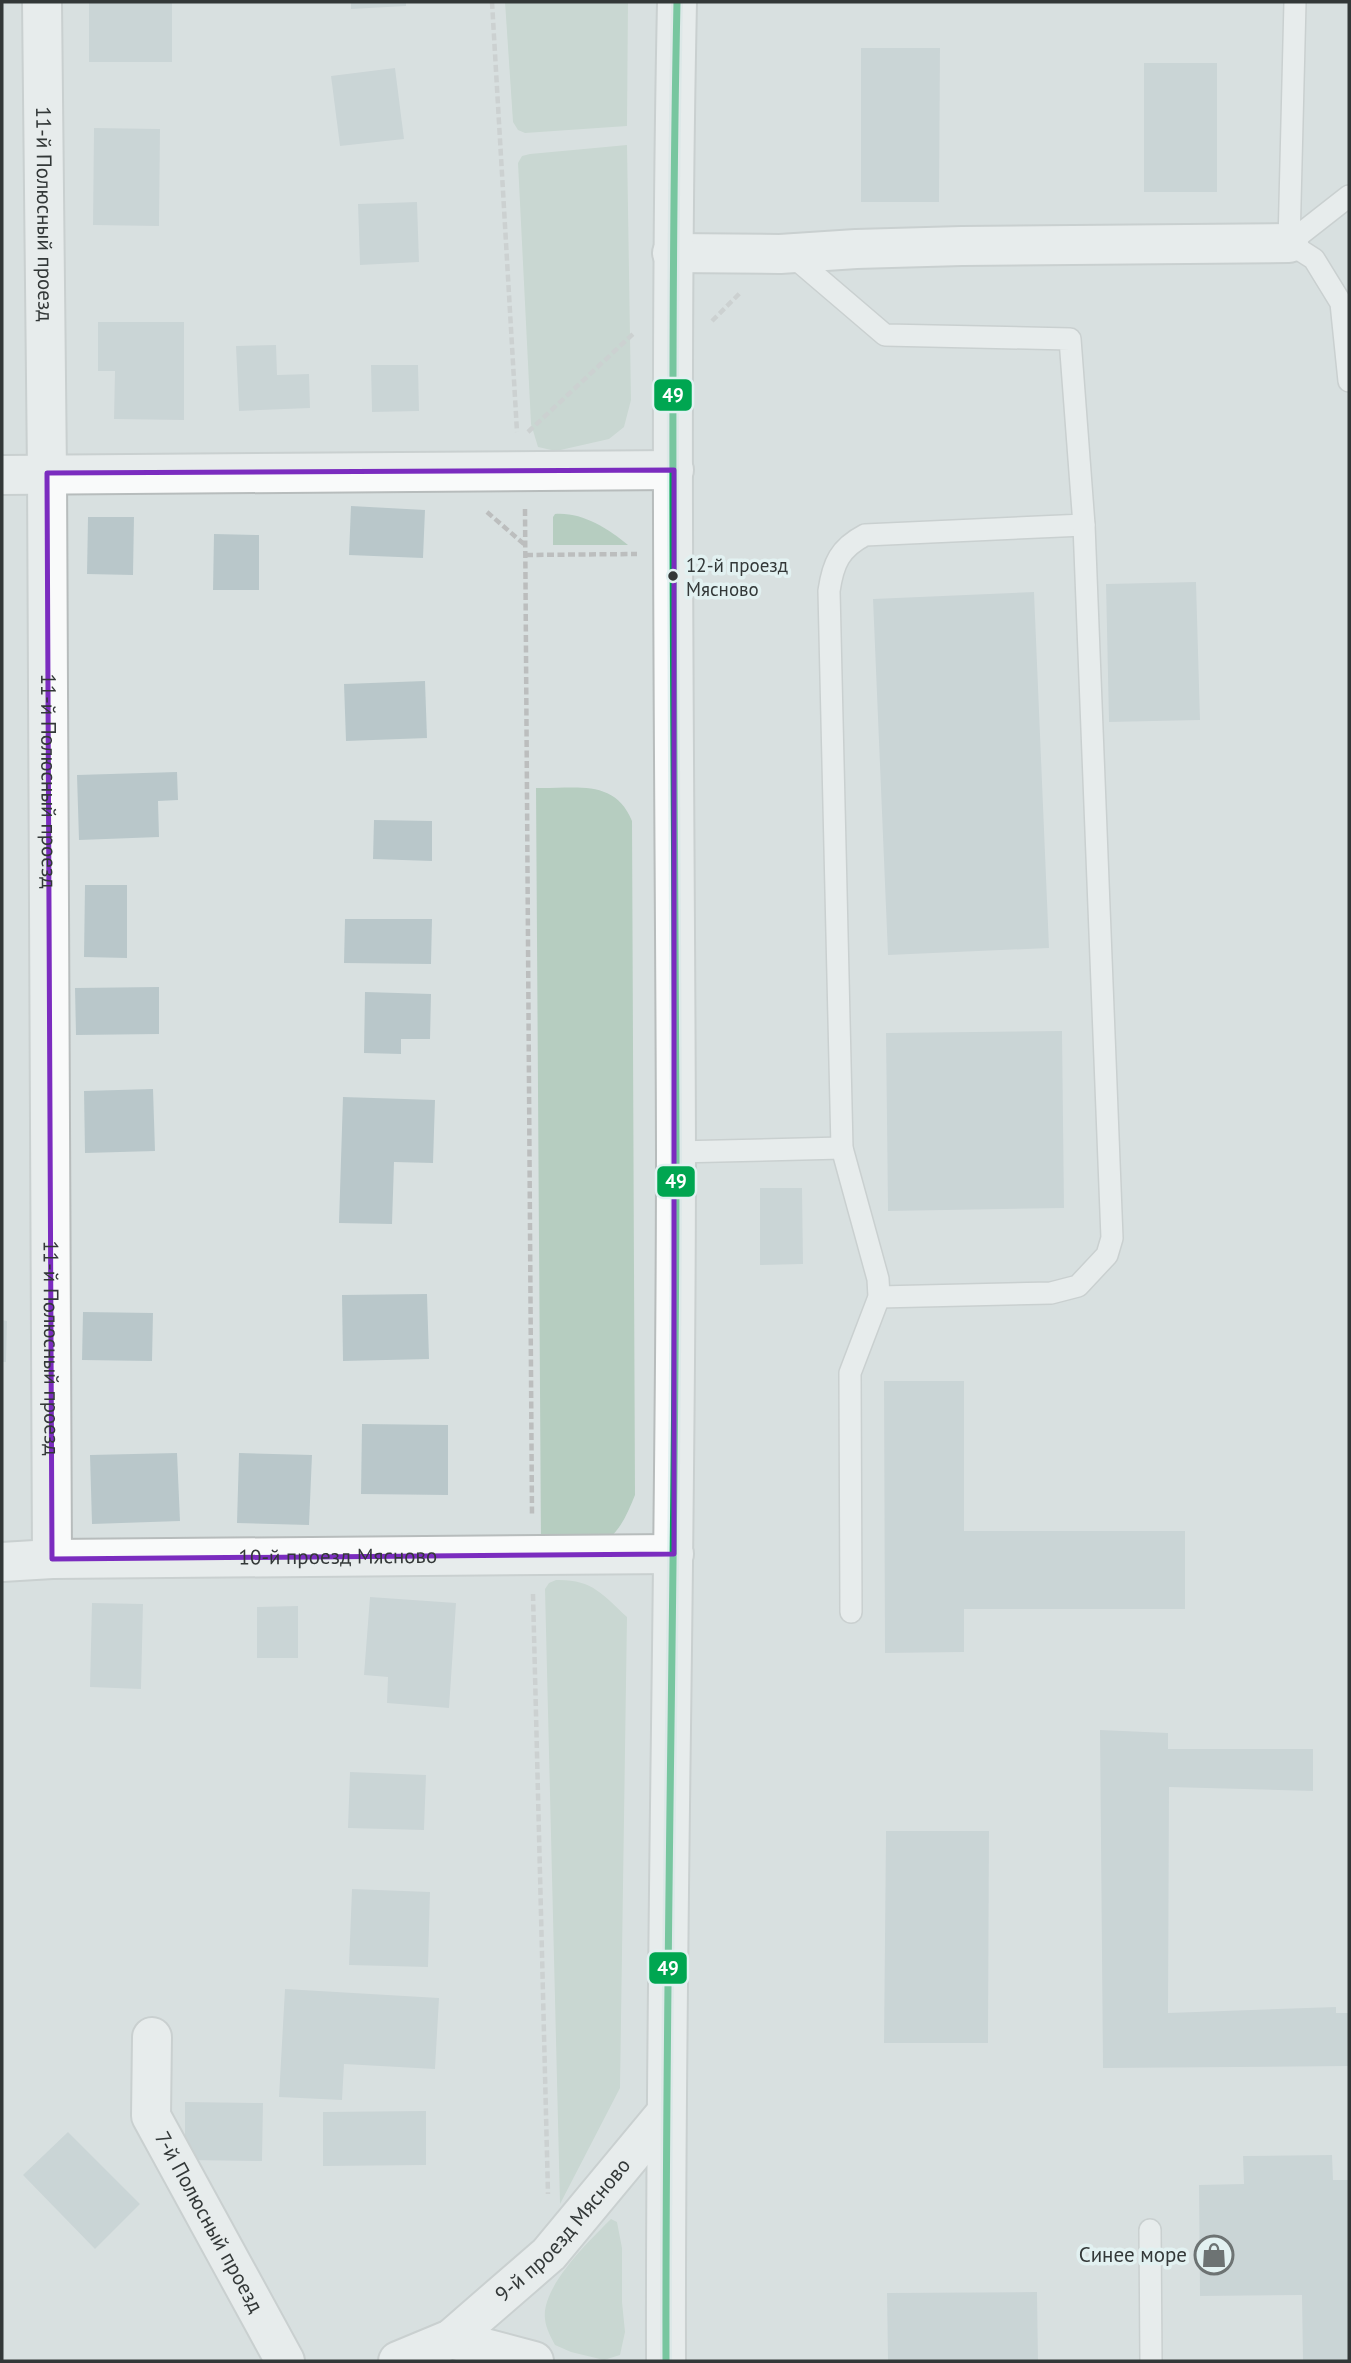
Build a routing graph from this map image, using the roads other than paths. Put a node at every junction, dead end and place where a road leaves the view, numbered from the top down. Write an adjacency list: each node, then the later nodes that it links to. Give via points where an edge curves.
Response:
1 (42, 2): 11 (street, 11-й Полюсный проезд)
2 (677, 2): 6 (street)
3 (1295, 2): 5 (lane)
4 (1349, 196): 5 (lane)
5 (1289, 243): 7 (street); 8 (lane, via 1314,259)
6 (672, 253): 7 (street); 10 (street)
7 (789, 253): 13 (lane, via 885,335 1070,340)
8 (1345, 306): 9 (lane)
9 (1349, 381)
10 (674, 470): 11 (street); 15 (street)
11 (47, 473): 12 (street); 18 (street, 11-й Полюсный проезд)
12 (2, 475)
13 (1084, 525): 14 (lane, via 865,536 848,544 831,573); 16 (lane, via 1112,1238 1107,1255 1078,1286 1051,1293)
14 (842, 1148): 15 (lane); 16 (lane)
15 (676, 1152): 17 (street)
16 (879, 1297): 20 (lane, via 850,1373)
17 (674, 1554): 18 (street, 10-й проезд Мясново); 22 (street)
18 (52, 1559): 19 (street, 10-й проезд Мясново)
19 (2, 1562)
20 (851, 1612)
21 (152, 2037): 25 (street, 7-й Полюсный проезд, via 151,2116)
22 (666, 2113): 24 (street, 9-й проезд Мясново, via 549,2255); 28 (street)
23 (1150, 2230): 29 (lane)
24 (451, 2339): 26 (street, 9-й проезд Мясново); 27 (street)
25 (285, 2361)
26 (398, 2361)
27 (534, 2361)
28 (666, 2361)
29 (1151, 2361)

